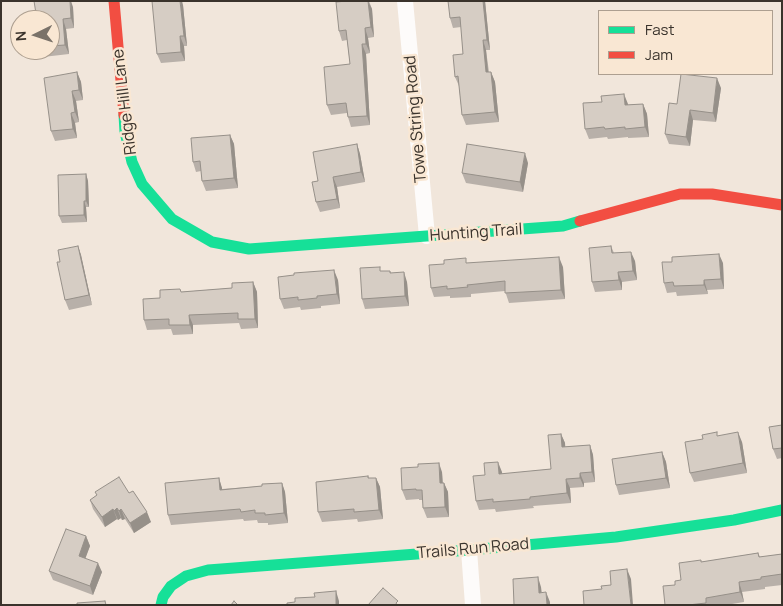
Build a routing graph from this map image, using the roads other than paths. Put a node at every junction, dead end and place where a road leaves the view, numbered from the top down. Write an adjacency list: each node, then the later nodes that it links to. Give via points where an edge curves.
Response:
1 (114, 1): 4 (street, Ridge Hill Lane, via 125,132 132,162 142,184)
2 (405, 1): 5 (street, Towe String Road)
3 (782, 205): 5 (street, Hunting Trail, via 712,194 680,194 564,226)
4 (172, 219): 5 (street, Hunting Trail, via 212,242 249,249)
5 (427, 236)
6 (782, 510): 7 (street, Trails Run Road, via 616,537)
7 (469, 550): 8 (street, Trails Run Road, via 208,570 186,576 171,586); 9 (street)
8 (161, 605)
9 (473, 605)

